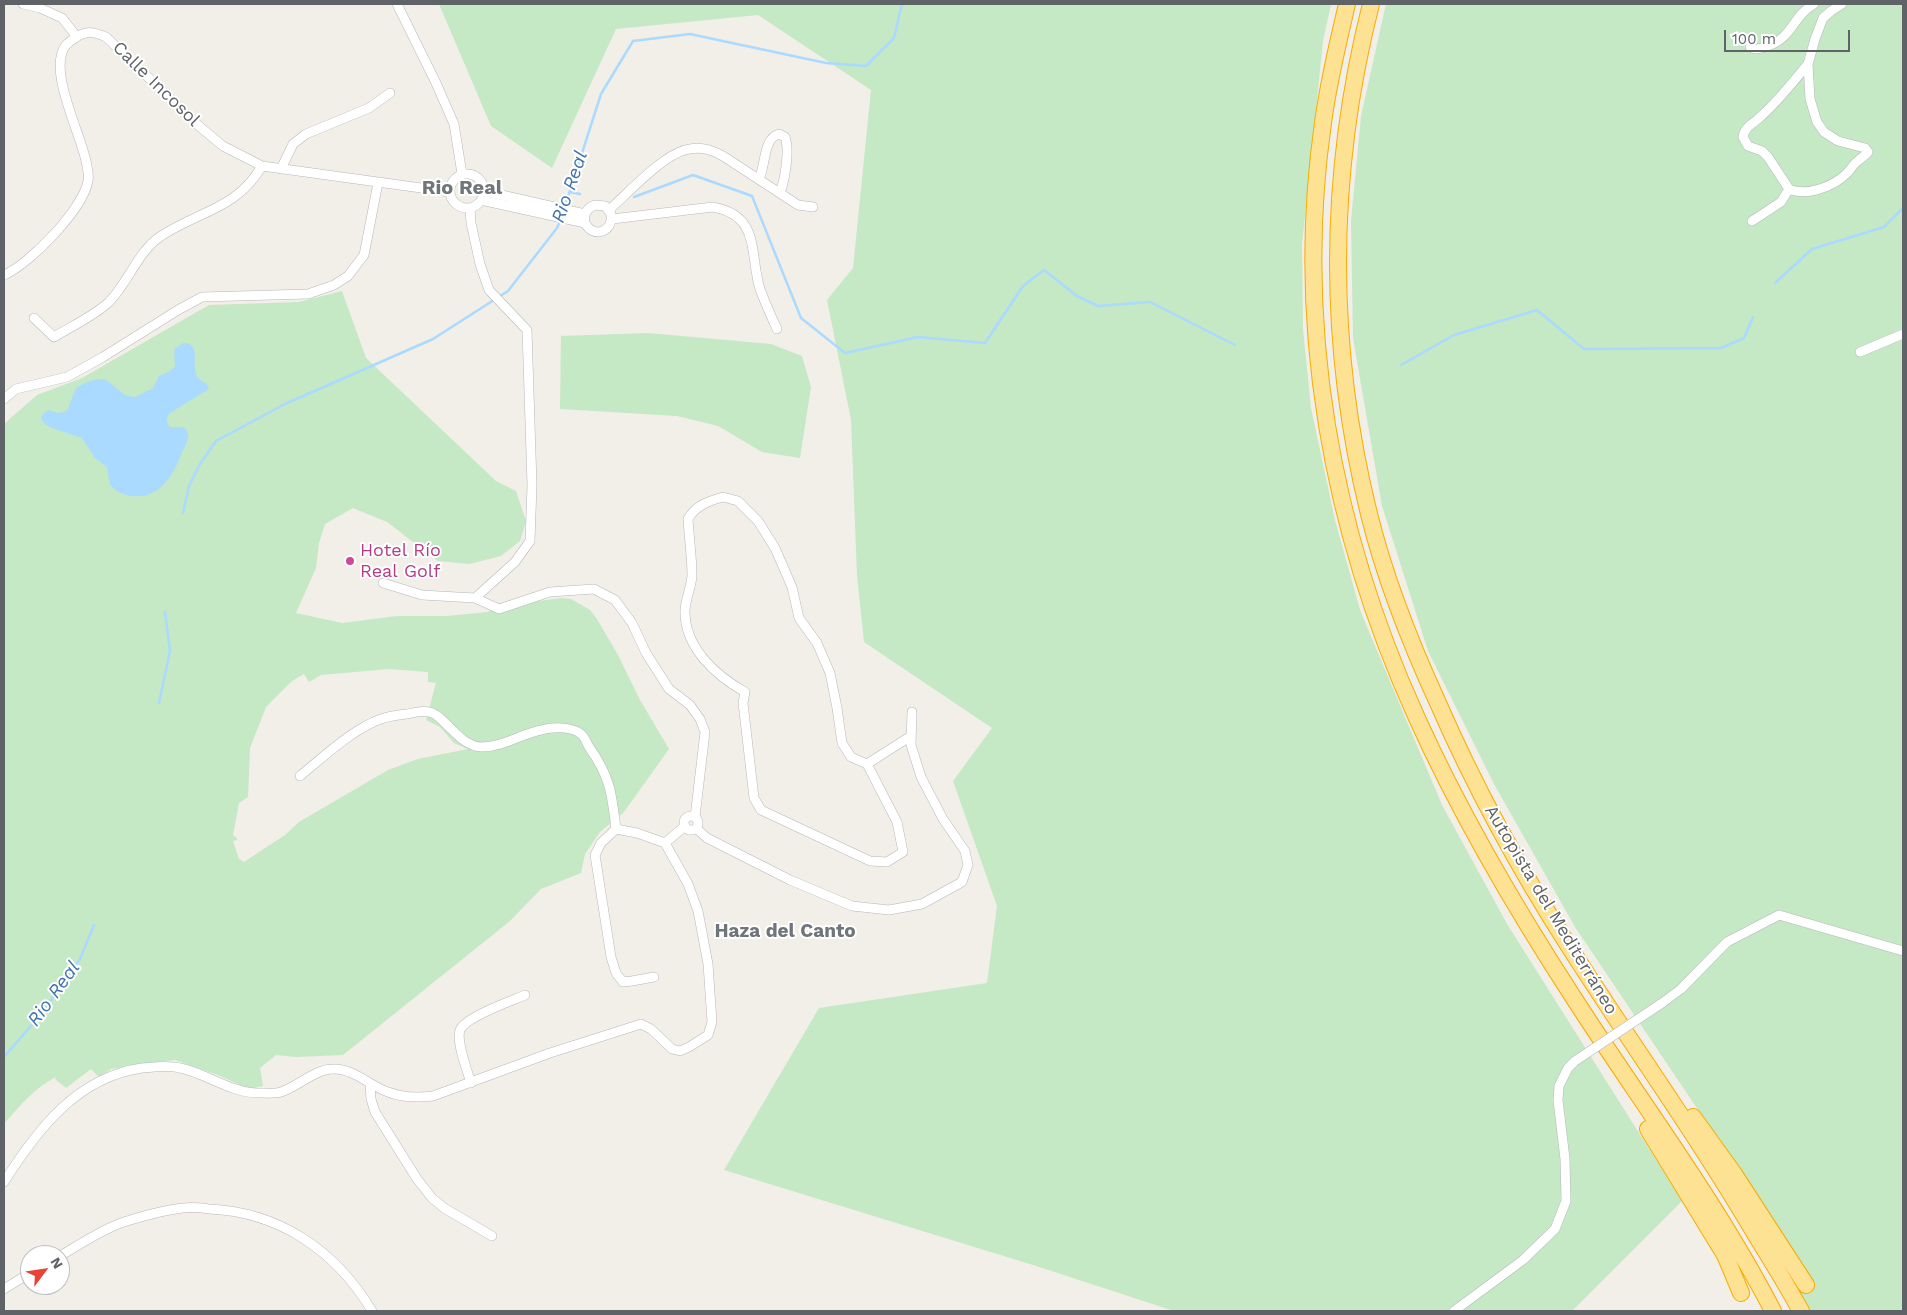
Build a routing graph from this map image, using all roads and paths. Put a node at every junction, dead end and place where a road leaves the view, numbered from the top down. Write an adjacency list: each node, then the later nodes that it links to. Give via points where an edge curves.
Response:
1 (23, 4): 7 (street, via 62,18)
2 (397, 4): 15 (street, via 454,124)
3 (1347, 4): 47 (highway, Autopista del Mediterráneo, via 1322,125 1315,204 1316,333 1328,438 1352,543 1381,631 1415,715)
4 (1372, 4): 41 (highway, Autopista del Mediterráneo, via 1355,74 1340,191 1337,284 1346,394 1369,514 1397,604 1445,720)
5 (1814, 4): 8 (street, via 1806,8 1782,40 1754,50)
6 (1842, 4): 9 (street, via 1823,18)
7 (77, 37): 13 (street, Calle Incosol, via 93,31 106,37 200,127 223,146); 29 (street, via 65,46 60,59 60,78 86,159 89,180 81,200 41,249 16,270)
8 (1750, 47)
9 (1808, 64): 10 (street); 11 (street)
10 (1796, 78): 11 (street, via 1801,88); 18 (street, via 1788,90 1747,128 1743,137 1748,146 1768,157)
11 (1810, 83): 18 (street, via 1810,99 1820,128 1829,136 1865,148 1868,152 1848,173 1829,185 1807,192)
12 (390, 93): 14 (street, via 370,108 306,134 293,144)
13 (262, 166): 14 (street, Calle Incosol); 30 (street, via 254,181 232,200 160,236 138,260 110,301 96,311 54,337)
14 (281, 169): 17 (street, Calle Incosol)
15 (462, 174): 19 (street, via 474,176); 20 (street, via 451,184)
16 (759, 179): 21 (street); 21 (street, via 769,140 779,134 785,137 788,144); 26 (street, via 710,149 685,150 669,157)
17 (378, 183): 20 (street, Calle Incosol); 34 (street, via 364,255 348,276 334,285 308,294 202,297 67,376 16,389)
18 (1789, 189): 28 (street, via 1781,202)
19 (484, 191): 22 (street); 25 (street)
20 (450, 192): 23 (street, via 453,201 461,207)
21 (780, 193): 24 (street, via 798,205)
22 (481, 200): 23 (street); 25 (street)
23 (470, 208): 36 (street, via 480,264 489,290 526,330 532,485 530,541 515,562)
24 (813, 208)
25 (548, 210): 27 (street, via 570,220); 27 (street, via 570,210)
26 (610, 214): 27 (street, via 600,205 595,205); 27 (street, via 609,228 600,233 591,231); 31 (street, via 713,207 737,215 750,231 760,289)
27 (585, 219)
28 (1752, 221)
29 (4, 275)
30 (34, 318)
31 (777, 329)
32 (1903, 334): 33 (street)
33 (1860, 352)
34 (4, 399)
35 (384, 583): 36 (street, via 422,595)
36 (475, 598): 42 (street, via 499,609 550,592 594,589 615,600 632,623 646,654 669,689 690,705 705,732)
37 (912, 712): 38 (street)
38 (911, 736): 39 (street); 44 (street, via 920,777 942,819 965,852 968,865 962,882 922,904 889,910 852,906 790,880 707,838)
39 (867, 764): 39 (street, via 851,756 842,743 830,673 817,643 799,618 792,587 775,548 758,521 738,501 723,497 708,501 693,511 688,519 692,577 686,610 688,635 706,661 726,681 745,692 743,703 750,770 754,798 761,810 870,861 888,862 903,852 897,822)
40 (300, 776): 45 (street, via 345,739 379,719 420,711 433,713 456,734 481,747 507,742 539,730 567,729 581,734 609,780)
41 (1492, 814): 57 (highway, via 1604,988 1734,1174); 63 (highway, Autopista del Mediterráneo, via 1568,945 1734,1198)
42 (695, 817): 43 (street, via 687,817); 44 (street, via 698,822)
43 (685, 826): 44 (street); 46 (street)
44 (696, 828)
45 (616, 829): 46 (street); 49 (street, via 601,843 596,855 611,957 623,982)
46 (665, 842): 51 (street, via 688,884 698,911 708,964 712,1022 708,1035 680,1051 641,1024)
47 (1496, 872): 59 (highway, via 1509,908 1725,1255); 62 (highway, Autopista del Mediterráneo, via 1577,1004 1711,1206)
48 (1903, 951): 61 (street, bridge, via 1779,915 1727,942 1681,989 1575,1061 1559,1086 1566,1159 1566,1200 1554,1229 1523,1260)
49 (654, 977)
50 (525, 995): 51 (street, via 463,1025 460,1045)
51 (471, 1082): 52 (street, via 433,1096 414,1098 388,1092)
52 (370, 1083): 53 (street, via 348,1072 332,1069 281,1092 246,1092 178,1067 124,1071 95,1082 61,1108 35,1136); 54 (street, via 375,1112 432,1198)
53 (4, 1182)
54 (492, 1236)
55 (70, 1251): 60 (street, via 121,1223 158,1212 184,1208 254,1215 283,1227 318,1248 351,1280)
56 (20, 1279): 58 (street)
57 (1806, 1285)
58 (4, 1289)
59 (1741, 1293)
60 (372, 1311)
61 (1454, 1311)
62 (1773, 1311)
63 (1800, 1311)

